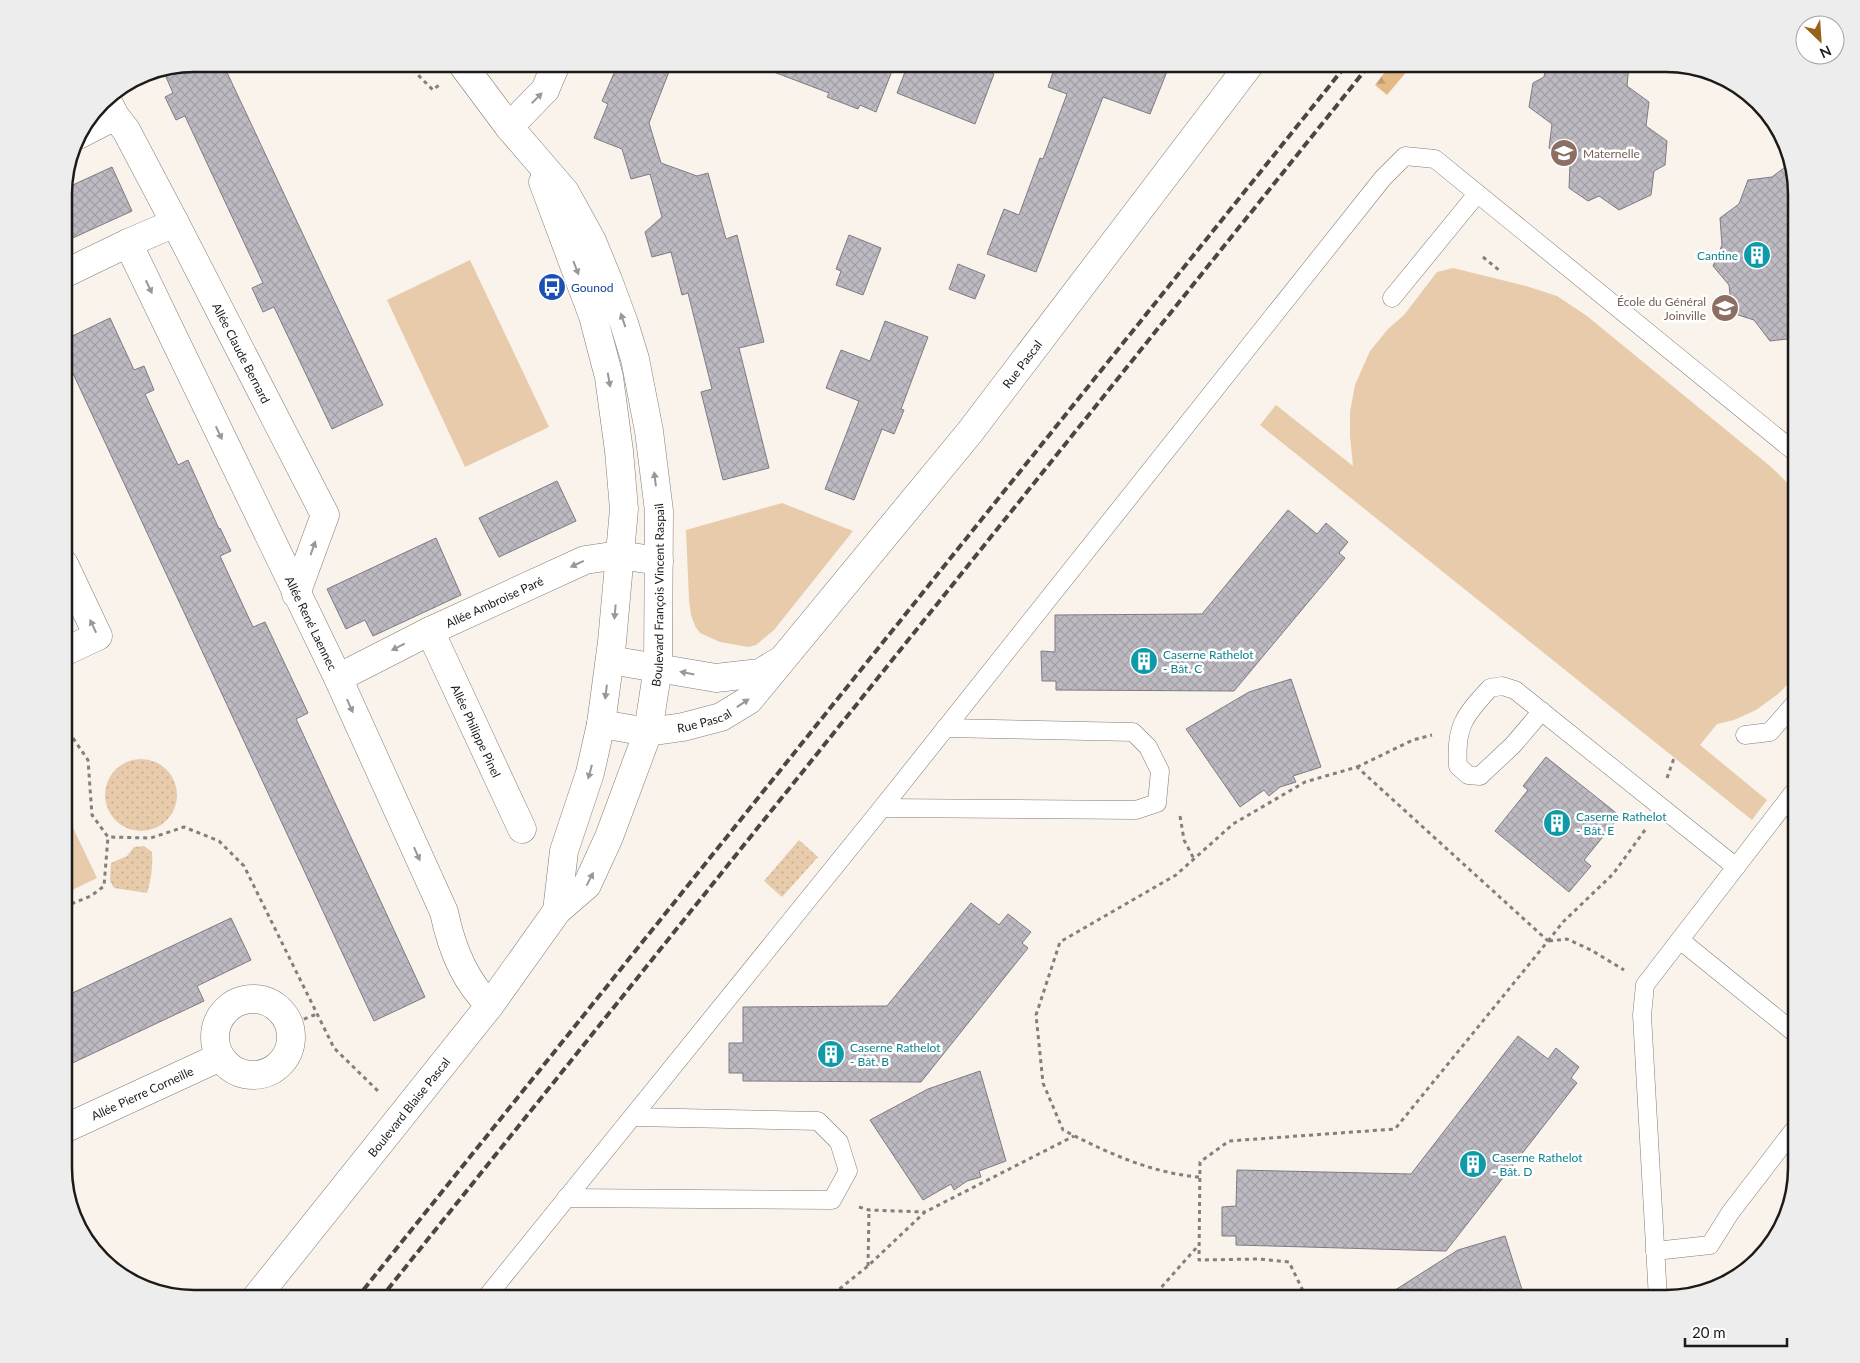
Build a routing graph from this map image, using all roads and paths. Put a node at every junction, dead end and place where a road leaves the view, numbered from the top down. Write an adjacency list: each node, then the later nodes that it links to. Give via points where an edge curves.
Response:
1 (1244, 72): 22 (street, Rue Pascal, via 970,432)
2 (416, 73): 3 (path, via 433,90)
3 (453, 73): 6 (street, Boulevard François Vincent Raspail)
4 (552, 73): 6 (street, one-way to 4, via 545,90)
5 (111, 107): 9 (street, Allée Claude Bernard)
6 (509, 127): 7 (street, Boulevard François Vincent Raspail)
7 (534, 157): 16 (street, Boulevard François Vincent Raspail, one-way to 16, via 593,316 609,377 624,509); 17 (street, Boulevard François Vincent Raspail, one-way to 7, via 659,511 649,431 635,359 624,323 592,241 565,192)
8 (1477, 194): 14 (lane); 15 (lane); 29 (lane, via 1435,159 1405,156 1377,186)
9 (176, 223): 10 (street); 19 (street, Allée Claude Bernard, one-way to 9, via 325,515)
10 (128, 243): 12 (street); 19 (street, Allée René Laennec, one-way to 19)
11 (1483, 257): 13 (path)
12 (73, 270)
13 (1500, 271)
14 (1392, 298)
15 (1788, 447)
16 (619, 555): 17 (street, Allée Ambroise Paré); 20 (street, Allée Ambroise Paré, one-way to 20, via 585,560); 23 (street, Boulevard François Vincent Raspail, one-way to 23)
17 (659, 561): 24 (street, Boulevard François Vincent Raspail)
18 (73, 583): 21 (street, one-way to 18, via 98,636)
19 (296, 594): 25 (street, Allée René Laennec)
20 (430, 631): 25 (street, Allée Ambroise Paré, one-way to 25); 40 (street, Allée Philippe Pinel)
21 (73, 648)
22 (784, 659): 24 (street, Rue Pascal, one-way to 24, via 760,673 716,678); 31 (street, Rue Pascal, one-way to 22, via 721,717 748,700)
23 (610, 660): 24 (street, Rue Pascal); 28 (street, Boulevard François Vincent Raspail, one-way to 28)
24 (658, 667): 31 (street, Boulevard François Vincent Raspail)
25 (338, 678): 49 (street, Allée René Laennec, one-way to 49, via 444,912 449,937 462,965 476,992)
26 (1542, 711): 30 (lane, via 1515,690 1502,686 1490,688 1474,705); 30 (lane, via 1480,776 1468,775 1458,766); 38 (lane)
27 (1788, 711): 32 (lane, via 1770,732)
28 (601, 724): 31 (street, Rue Pascal); 45 (street, Boulevard Blaise Pascal, one-way to 45, via 590,773 564,851)
29 (945, 728): 37 (lane, via 1133,732 1148,747 1160,771); 39 (lane)
30 (1460, 728): 35 (path, via 1413,740)
31 (648, 732): 45 (street, Boulevard Blaise Pascal, one-way to 31, via 587,885 609,837)
32 (1745, 735)
33 (73, 738): 41 (path, via 88,760 92,815)
34 (1674, 758): 38 (path)
35 (1357, 766): 42 (path, via 1305,782 1233,824); 47 (path)
36 (1788, 799): 43 (lane)
37 (1158, 803): 39 (lane, via 1136,810); 42 (path, via 1181,816 1184,840)
38 (1659, 805): 43 (lane); 47 (path, via 1643,834 1613,874)
39 (882, 808): 55 (lane)
40 (522, 829)
41 (108, 837): 44 (path, via 104,886); 50 (path, via 151,838 184,828 220,841 244,866)
42 (1194, 859): 57 (path, via 1176,875 1060,942 1036,1015 1043,1083 1063,1130)
43 (1736, 867): 46 (lane)
44 (73, 903)
45 (557, 911): 49 (street, Boulevard Blaise Pascal)
46 (1680, 940): 48 (lane); 52 (lane)
47 (1548, 941): 48 (path, via 1567,939 1619,966); 59 (path, via 1395,1129 1228,1141 1200,1162)
48 (1645, 985): 65 (lane, via 1642,1015)
49 (490, 1005): 67 (street, Boulevard Blaise Pascal)
50 (317, 1014): 51 (path); 54 (path, via 334,1048)
51 (289, 1025): 53 (street, via 289,1050 274,1070 250,1076 238,1073); 53 (street, via 284,1014 274,1005 250,999 237,1002 226,1010 215,1032)
52 (1788, 1028)
53 (220, 1057): 56 (street, Allée Pierre Corneille)
54 (378, 1091)
55 (633, 1117): 60 (lane); 61 (lane, via 818,1121 839,1142 848,1171)
56 (73, 1125)
57 (1075, 1136): 59 (path, via 1115,1156 1174,1175); 63 (path)
58 (1788, 1137): 65 (lane, via 1730,1213 1710,1245)
59 (1199, 1177): 64 (path)
60 (566, 1198): 61 (lane); 68 (lane)
61 (832, 1200): 62 (path)
62 (869, 1210): 63 (path); 66 (path)
63 (925, 1212): 66 (path)
64 (1198, 1245): 70 (path); 71 (path, via 1199,1260 1289,1262)
65 (1655, 1251): 72 (lane)
66 (868, 1266): 69 (path)
67 (262, 1290)
68 (491, 1290)
69 (838, 1290)
70 (1159, 1290)
71 (1302, 1290)
72 (1657, 1290)

